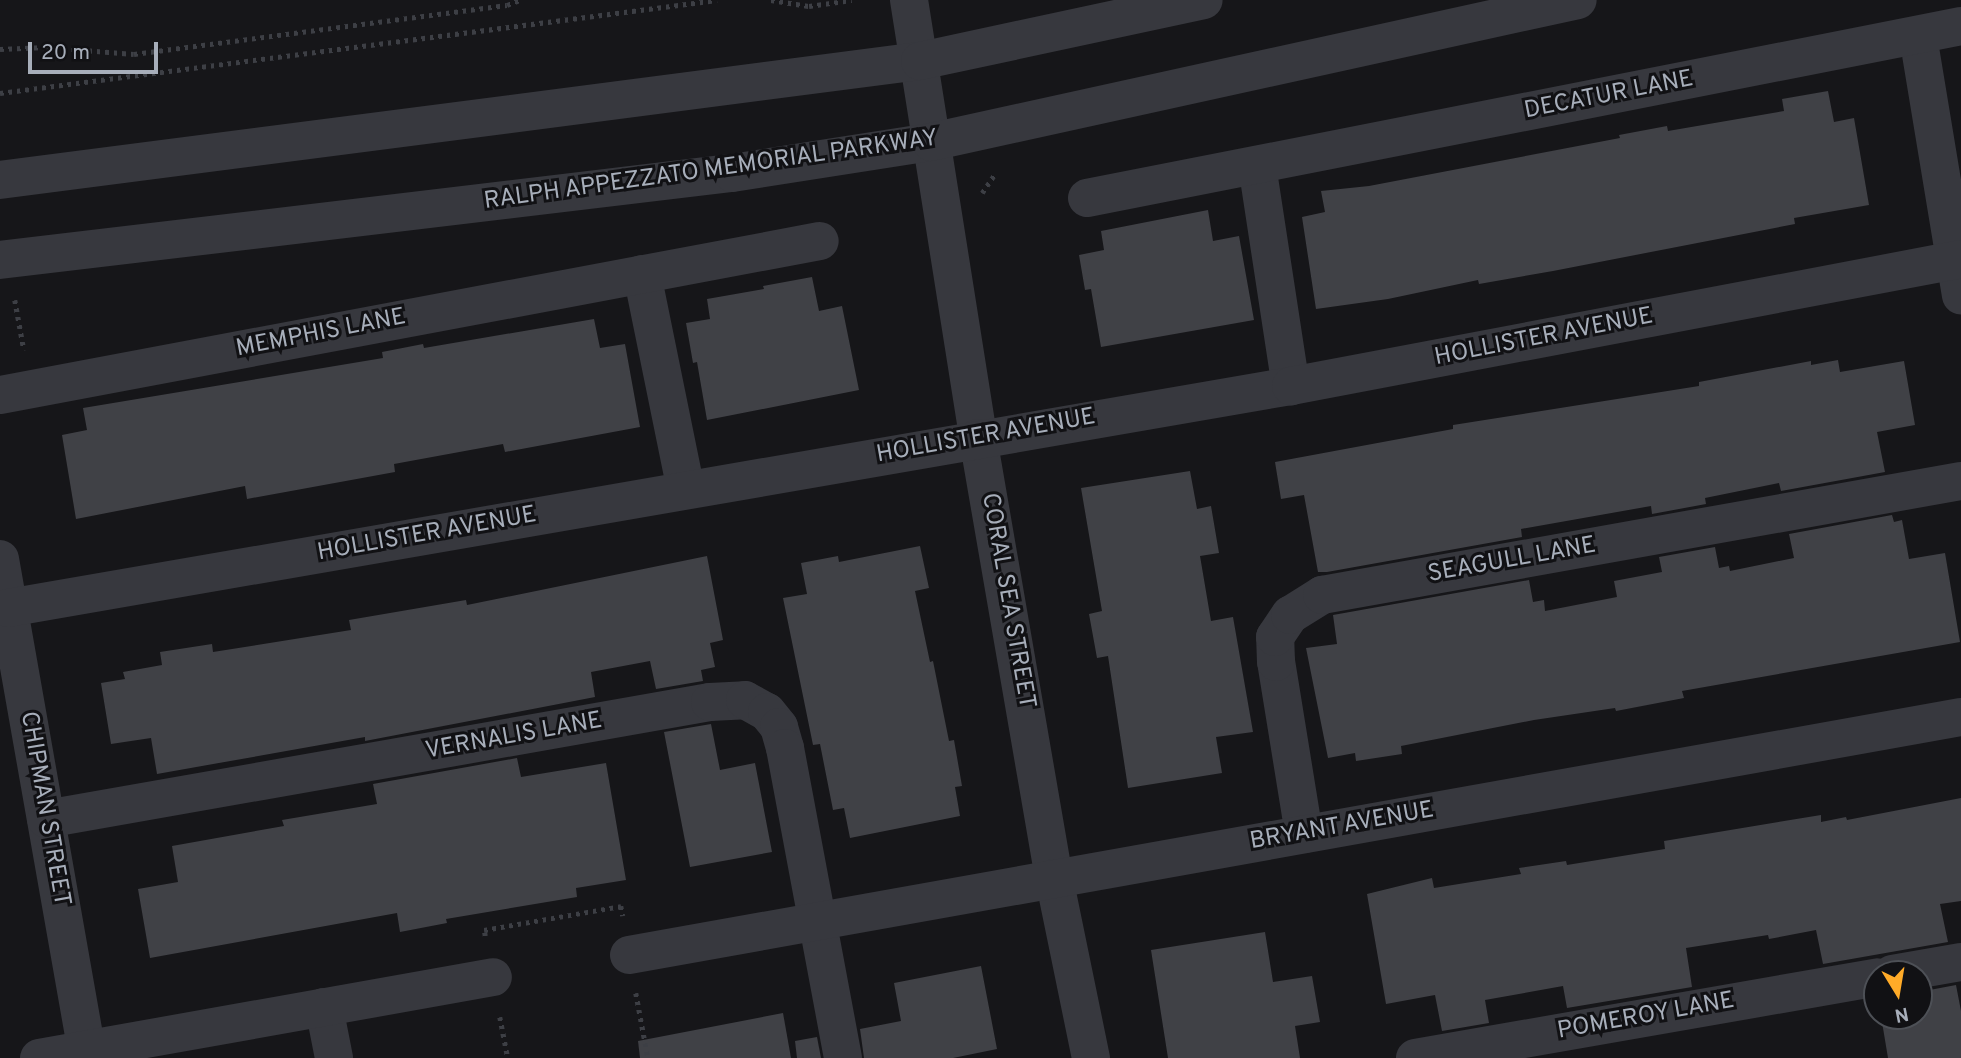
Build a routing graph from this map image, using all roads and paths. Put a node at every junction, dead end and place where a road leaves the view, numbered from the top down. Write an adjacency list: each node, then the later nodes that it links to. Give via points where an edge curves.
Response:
1 (520, 0): 10 (path, via 134,54 46,47)
2 (717, 0): 12 (path)
3 (771, 0): 4 (path, via 809,6)
4 (852, 0)
5 (909, 0): 11 (street, CORAL SEA STREET)
6 (1204, 0): 11 (street)
7 (1578, 0): 13 (street, RALPH APPEZZATO MEMORIAL PARKWAY)
8 (1961, 26): 9 (street, DECATUR LANE)
9 (1918, 36): 14 (street, DECATUR LANE); 21 (street)
10 (0, 49)
11 (920, 61): 13 (street, CORAL SEA STREET); 16 (street)
12 (0, 93)
13 (931, 142): 20 (street, RALPH APPEZZATO MEMORIAL PARKWAY, via 732,173); 25 (street, CORAL SEA STREET)
14 (1256, 165): 18 (street, DECATUR LANE); 23 (street)
15 (995, 174): 17 (path)
16 (0, 180)
17 (982, 193)
18 (1087, 198)
19 (820, 241): 22 (street, MEMPHIS LANE)
20 (4, 259): 24 (path)
21 (1959, 271): 23 (street, HOLLISTER AVENUE)
22 (642, 274): 24 (street, MEMPHIS LANE); 27 (street)
23 (1291, 386): 25 (street, HOLLISTER AVENUE)
24 (16, 392)
25 (978, 438): 27 (street, HOLLISTER AVENUE); 33 (street, CORAL SEA STREET)
26 (1961, 481): 32 (street, SEAGULL LANE, via 1321,595 1290,615 1275,637)
27 (685, 490): 29 (street, HOLLISTER AVENUE)
28 (0, 559): 29 (street, CHIPMAN STREET)
29 (8, 608): 31 (street, CHIPMAN STREET)
30 (1961, 717): 32 (street, BRYANT AVENUE)
31 (46, 819): 34 (street, VERNALIS LANE, via 710,702 746,700 779,727); 41 (street, CHIPMAN STREET)
32 (1304, 834): 33 (street, BRYANT AVENUE)
33 (1054, 878): 34 (street, BRYANT AVENUE); 47 (street, CORAL SEA STREET)
34 (818, 920): 35 (street, BRYANT AVENUE); 46 (street, VERNALIS LANE)
35 (629, 955): 38 (path, via 621,906 484,930); 45 (path)
36 (1961, 962): 37 (street)
37 (1933, 967)
38 (493, 977): 40 (street); 44 (path)
39 (1863, 979): 48 (street, POMEROY LANE)
40 (324, 1007): 41 (street); 43 (street)
41 (88, 1054): 42 (street)
42 (39, 1058)
43 (334, 1058)
44 (508, 1058)
45 (648, 1058)
46 (843, 1058)
47 (1090, 1058)
48 (1415, 1058)

